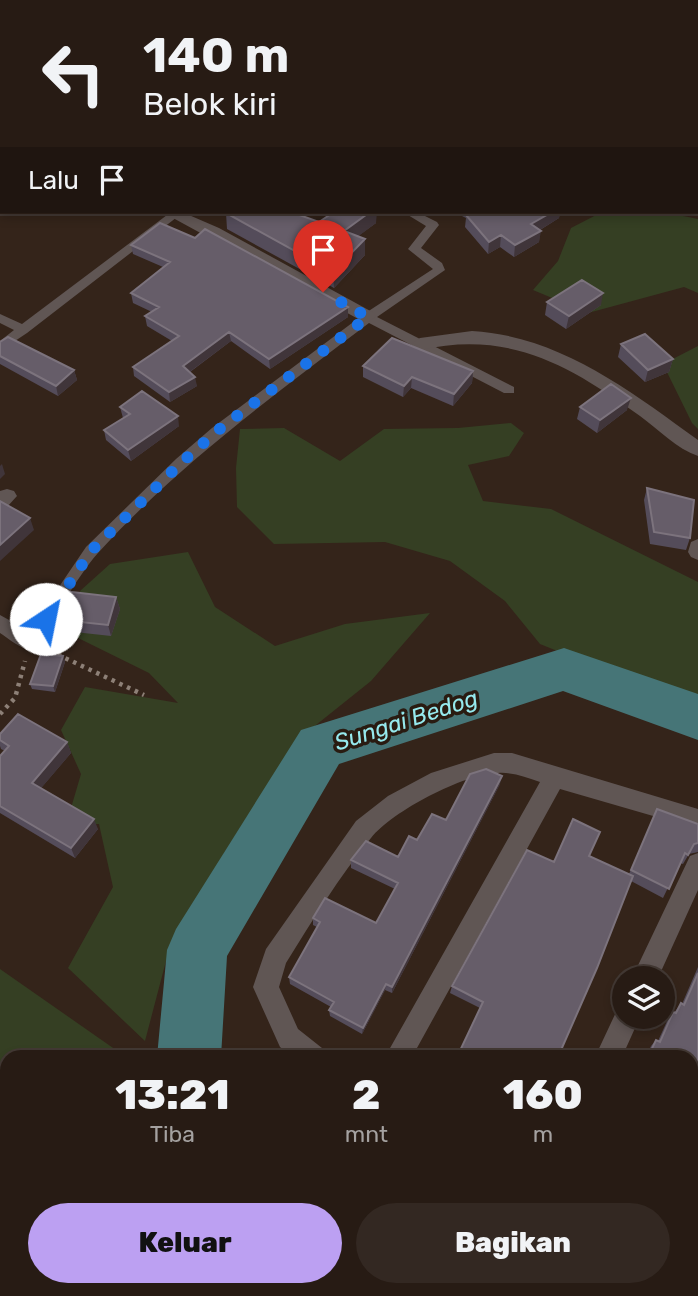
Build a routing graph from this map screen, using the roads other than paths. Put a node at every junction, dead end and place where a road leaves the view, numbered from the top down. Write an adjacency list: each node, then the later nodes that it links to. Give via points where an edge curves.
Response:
1 (172, 214): 6 (lane)
2 (176, 214): 4 (street, via 218,227)
3 (414, 214): 4 (lane, via 433,225 414,249 439,270)
4 (368, 317): 7 (lane); 14 (lane, via 181,463 91,551)
5 (0, 318): 6 (lane)
6 (23, 330): 8 (lane)
7 (420, 344): 9 (lane); 10 (street, via 479,337 564,361 604,383)
8 (0, 347)
9 (509, 390)
10 (698, 449)
11 (698, 547): 12 (street)
12 (698, 552)
13 (0, 623): 14 (street)
14 (30, 642)
15 (555, 777): 16 (street); 20 (street, via 512,763 494,763 439,780 396,803 364,829 275,958 266,988 289,1038); 21 (street)
16 (698, 819)
17 (698, 864): 18 (street)
18 (651, 966)
19 (621, 1029): 22 (street)
20 (304, 1050)
21 (402, 1050)
22 (611, 1050)

